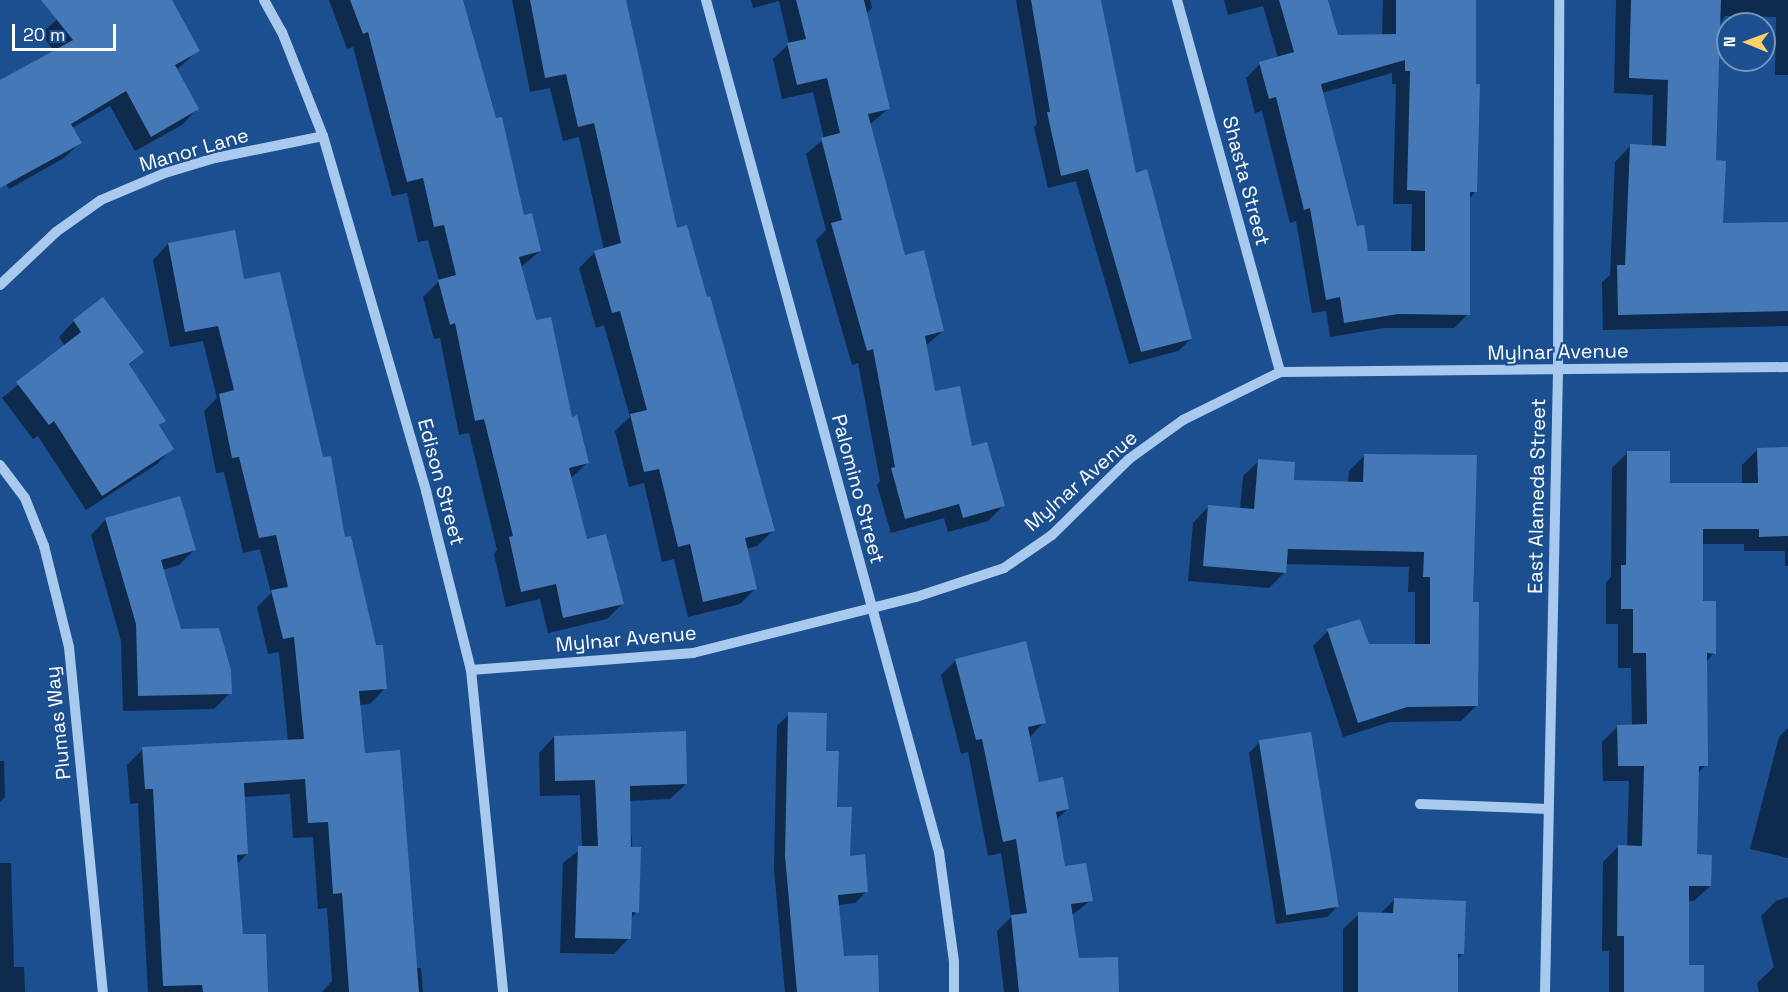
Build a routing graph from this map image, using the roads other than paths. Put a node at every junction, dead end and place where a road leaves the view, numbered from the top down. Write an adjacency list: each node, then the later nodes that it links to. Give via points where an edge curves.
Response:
1 (264, 0): 5 (street, Edison Street, via 282,32)
2 (706, 0): 11 (street, Palomino Street)
3 (1177, 0): 9 (street, Shasta Street)
4 (1559, 0): 8 (street, East Alameda Street)
5 (323, 136): 6 (street, Manor Lane, via 215,158 165,173 101,200 56,232); 12 (street, Edison Street, via 426,491)
6 (0, 285)
7 (1788, 367): 8 (street, Mylnar Avenue)
8 (1558, 370): 9 (street, Mylnar Avenue); 14 (street, East Alameda Street)
9 (1280, 372): 11 (street, Mylnar Avenue, via 1183,420 1129,459 1052,535 1004,568)
10 (0, 465): 15 (street, Plumas Way, via 24,498 44,546 69,647)
11 (872, 609): 12 (street, Mylnar Avenue, via 693,653); 17 (street, Palomino Street, via 939,852 954,962)
12 (471, 670): 16 (street, Edison Street)
13 (1420, 804): 14 (street)
14 (1548, 808): 18 (street, East Alameda Street)
15 (103, 992)
16 (503, 992)
17 (954, 992)
18 (1545, 992)

